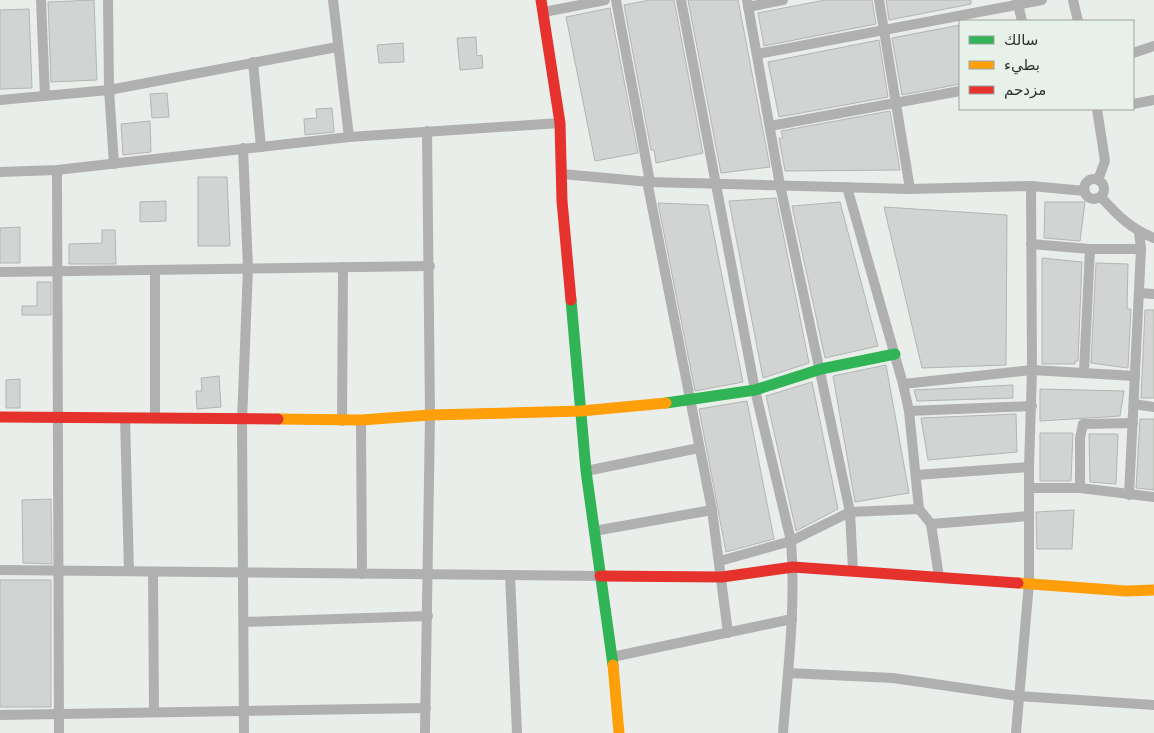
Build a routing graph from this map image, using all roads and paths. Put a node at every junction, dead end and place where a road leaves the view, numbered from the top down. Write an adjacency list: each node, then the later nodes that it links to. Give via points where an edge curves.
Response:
1 (41, 0): 25 (street)
2 (108, 0): 23 (street)
3 (333, 0): 19 (street)
4 (542, 0): 14 (street)
5 (604, 0): 14 (street)
6 (616, 0): 42 (street)
7 (681, 0): 43 (street)
8 (783, 0): 13 (street)
9 (879, 0): 17 (street)
10 (1042, 0): 12 (street)
11 (1073, 0): 16 (street)
12 (1018, 2): 15 (street); 17 (street)
13 (747, 4): 21 (street)
14 (544, 12): 31 (street)
15 (1022, 20)
16 (1078, 20)
17 (884, 30): 21 (street); 28 (street)
18 (1154, 46): 20 (street)
19 (338, 47): 22 (street); 34 (street)
20 (1134, 53)
21 (757, 54): 32 (street)
22 (253, 62): 23 (street); 35 (street)
23 (110, 90): 25 (street); 37 (street)
24 (959, 91): 28 (street)
25 (44, 96): 26 (street)
26 (0, 100)
27 (1154, 100): 29 (street)
28 (897, 103): 32 (street); 47 (street)
29 (1134, 104)
30 (1097, 110): 41 (street, via 1105,161)
31 (560, 124): 33 (street); 40 (street)
32 (770, 126): 44 (street)
33 (427, 131): 34 (street); 55 (street)
34 (349, 137): 35 (street)
35 (261, 147): 36 (street)
36 (243, 148): 37 (street); 57 (street)
37 (114, 164): 38 (street)
38 (57, 170): 39 (street); 59 (street)
39 (0, 172)
40 (562, 174): 42 (street); 74 (street)
41 (1098, 180): 48 (street, via 1089,180); 49 (street, via 1104,187)
42 (649, 182): 43 (street); 70 (street)
43 (714, 183): 44 (street); 69 (street)
44 (780, 185): 46 (street); 64 (street)
45 (1031, 186): 47 (street); 48 (street); 52 (street)
46 (847, 187): 47 (street); 63 (street)
47 (910, 189)
48 (1084, 191): 49 (street, via 1091,198)
49 (1101, 196): 50 (street, via 1120,219)
50 (1139, 232): 51 (street); 54 (street)
51 (1154, 238)
52 (1031, 244): 53 (street); 65 (street)
53 (1090, 249): 54 (street); 66 (street)
54 (1141, 249): 61 (street)
55 (430, 266): 56 (street); 76 (street)
56 (343, 267): 57 (street); 81 (street)
57 (248, 268): 58 (street); 83 (street)
58 (155, 270): 59 (street); 80 (street)
59 (56, 271): 60 (street); 78 (street)
60 (0, 272)
61 (1139, 293): 62 (street); 67 (street)
62 (1154, 294)
63 (895, 354): 64 (street); 68 (street)
64 (821, 369): 69 (street); 95 (street)
65 (1032, 370): 66 (street); 68 (street); 72 (street)
66 (1084, 372): 67 (street)
67 (1135, 376): 71 (street)
68 (904, 384): 75 (street)
69 (755, 390): 70 (street); 99 (street)
70 (690, 401): 74 (street); 85 (street)
71 (1134, 404): 73 (street); 84 (street)
72 (1032, 406): 75 (street); 86 (street)
73 (1154, 406)
74 (581, 411): 76 (street); 87 (street)
75 (909, 411): 88 (street)
76 (430, 415): 82 (street); 109 (street)
77 (0, 417): 78 (street)
78 (58, 417): 79 (street); 104 (street)
79 (125, 418): 80 (street); 105 (street)
80 (155, 418): 83 (street)
81 (342, 420): 82 (street); 83 (street)
82 (361, 420): 108 (street)
83 (242, 421): 107 (street)
84 (1133, 423): 90 (street, via 1083,424); 91 (street)
85 (700, 448): 87 (street); 94 (street)
86 (1029, 467): 88 (street); 89 (street)
87 (586, 471): 98 (street)
88 (916, 475): 93 (street)
89 (1030, 488): 90 (street); 96 (street)
90 (1080, 488): 91 (street)
91 (1129, 495): 92 (street)
92 (1154, 497)
93 (918, 509): 95 (street); 97 (street)
94 (712, 510): 98 (street); 100 (street)
95 (850, 512): 99 (street); 103 (street)
96 (1030, 516): 97 (street); 114 (street)
97 (931, 524): 113 (street)
98 (594, 532): 111 (street)
99 (791, 541): 100 (street); 101 (street)
100 (720, 561): 112 (street)
101 (793, 567): 103 (street); 112 (street); 117 (street)
102 (0, 570): 104 (street)
103 (853, 570): 113 (street)
104 (57, 571): 105 (street); 127 (street)
105 (130, 571): 106 (street)
106 (153, 572): 107 (street); 126 (street)
107 (244, 573): 108 (street); 118 (street)
108 (362, 574): 109 (street)
109 (428, 575): 110 (street); 116 (street)
110 (510, 576): 111 (street); 132 (street)
111 (600, 576): 112 (street); 120 (street)
112 (722, 577): 119 (street)
113 (939, 577): 114 (street)
114 (1029, 583): 115 (street, via 1126,592); 122 (street)
115 (1154, 590)
116 (428, 616): 118 (street); 124 (street)
117 (792, 619): 119 (street); 121 (street)
118 (244, 622): 125 (street)
119 (728, 633): 120 (street)
120 (612, 657): 133 (street)
121 (788, 673): 122 (street, via 893,678); 134 (street)
122 (1018, 696): 123 (street); 135 (street)
123 (1154, 705)
124 (426, 708): 125 (street); 131 (street)
125 (243, 710): 126 (street); 130 (street)
126 (154, 712): 127 (street)
127 (60, 714): 128 (street); 129 (street)
128 (0, 715)
129 (59, 733)
130 (244, 733)
131 (425, 733)
132 (517, 733)
133 (619, 733)
134 (783, 733)
135 (1016, 733)

